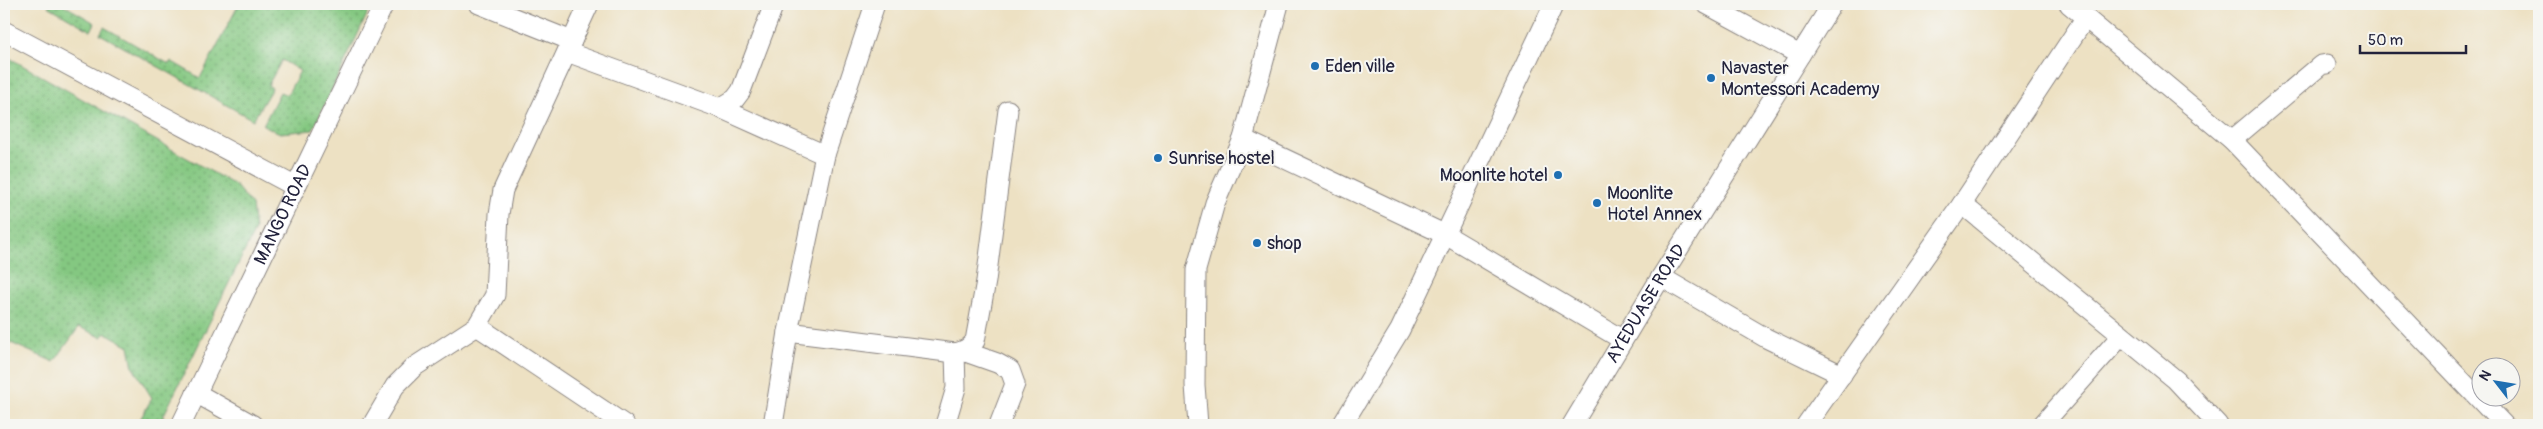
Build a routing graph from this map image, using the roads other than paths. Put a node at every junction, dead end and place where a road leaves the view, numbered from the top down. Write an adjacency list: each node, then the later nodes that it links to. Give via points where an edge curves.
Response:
1 (384, 4): 21 (street, MANGO ROAD)
2 (479, 4): 13 (street)
3 (589, 4): 13 (street)
4 (774, 4): 16 (street, via 741,91)
5 (875, 4): 20 (street)
6 (1279, 4): 18 (street)
7 (1554, 4): 23 (street)
8 (1706, 4): 14 (street)
9 (1832, 4): 14 (street, AYEDUASE ROAD)
10 (2069, 4): 11 (street)
11 (2086, 17): 19 (street); 22 (street)
12 (4, 32): 21 (street)
13 (569, 47): 16 (street); 25 (street, via 503,190 495,295)
14 (1800, 55): 24 (street, AYEDUASE ROAD)
15 (2327, 64): 19 (street, via 2321,65)
16 (720, 108): 20 (street)
17 (1008, 110): 29 (street, via 975,341)
18 (1242, 139): 23 (street); 39 (street, via 1214,203 1196,270)
19 (2232, 140): 45 (street)
20 (825, 155): 26 (street)
21 (296, 187): 31 (street, MANGO ROAD)
22 (1962, 204): 27 (street); 30 (street)
23 (1446, 235): 28 (street); 40 (street, via 1400,330)
24 (1661, 277): 28 (street, AYEDUASE ROAD); 30 (street, via 1766,338)
25 (477, 326): 34 (street, via 414,367 395,386); 35 (street)
26 (788, 332): 29 (street); 36 (street)
27 (2121, 336): 43 (street); 44 (street, via 2176,380)
28 (1624, 340): 41 (street, AYEDUASE ROAD)
29 (959, 352): 37 (street, via 956,388); 38 (street, via 1010,370 1015,384)
30 (1842, 375): 42 (street)
31 (196, 392): 32 (street, MANGO ROAD); 33 (street)
32 (181, 425)
33 (253, 425)
34 (372, 425)
35 (625, 425)
36 (773, 425)
37 (945, 425)
38 (999, 425)
39 (1198, 425)
40 (1342, 425)
41 (1572, 425)
42 (1806, 425)
43 (2042, 425)
44 (2218, 425)
45 (2504, 425)

